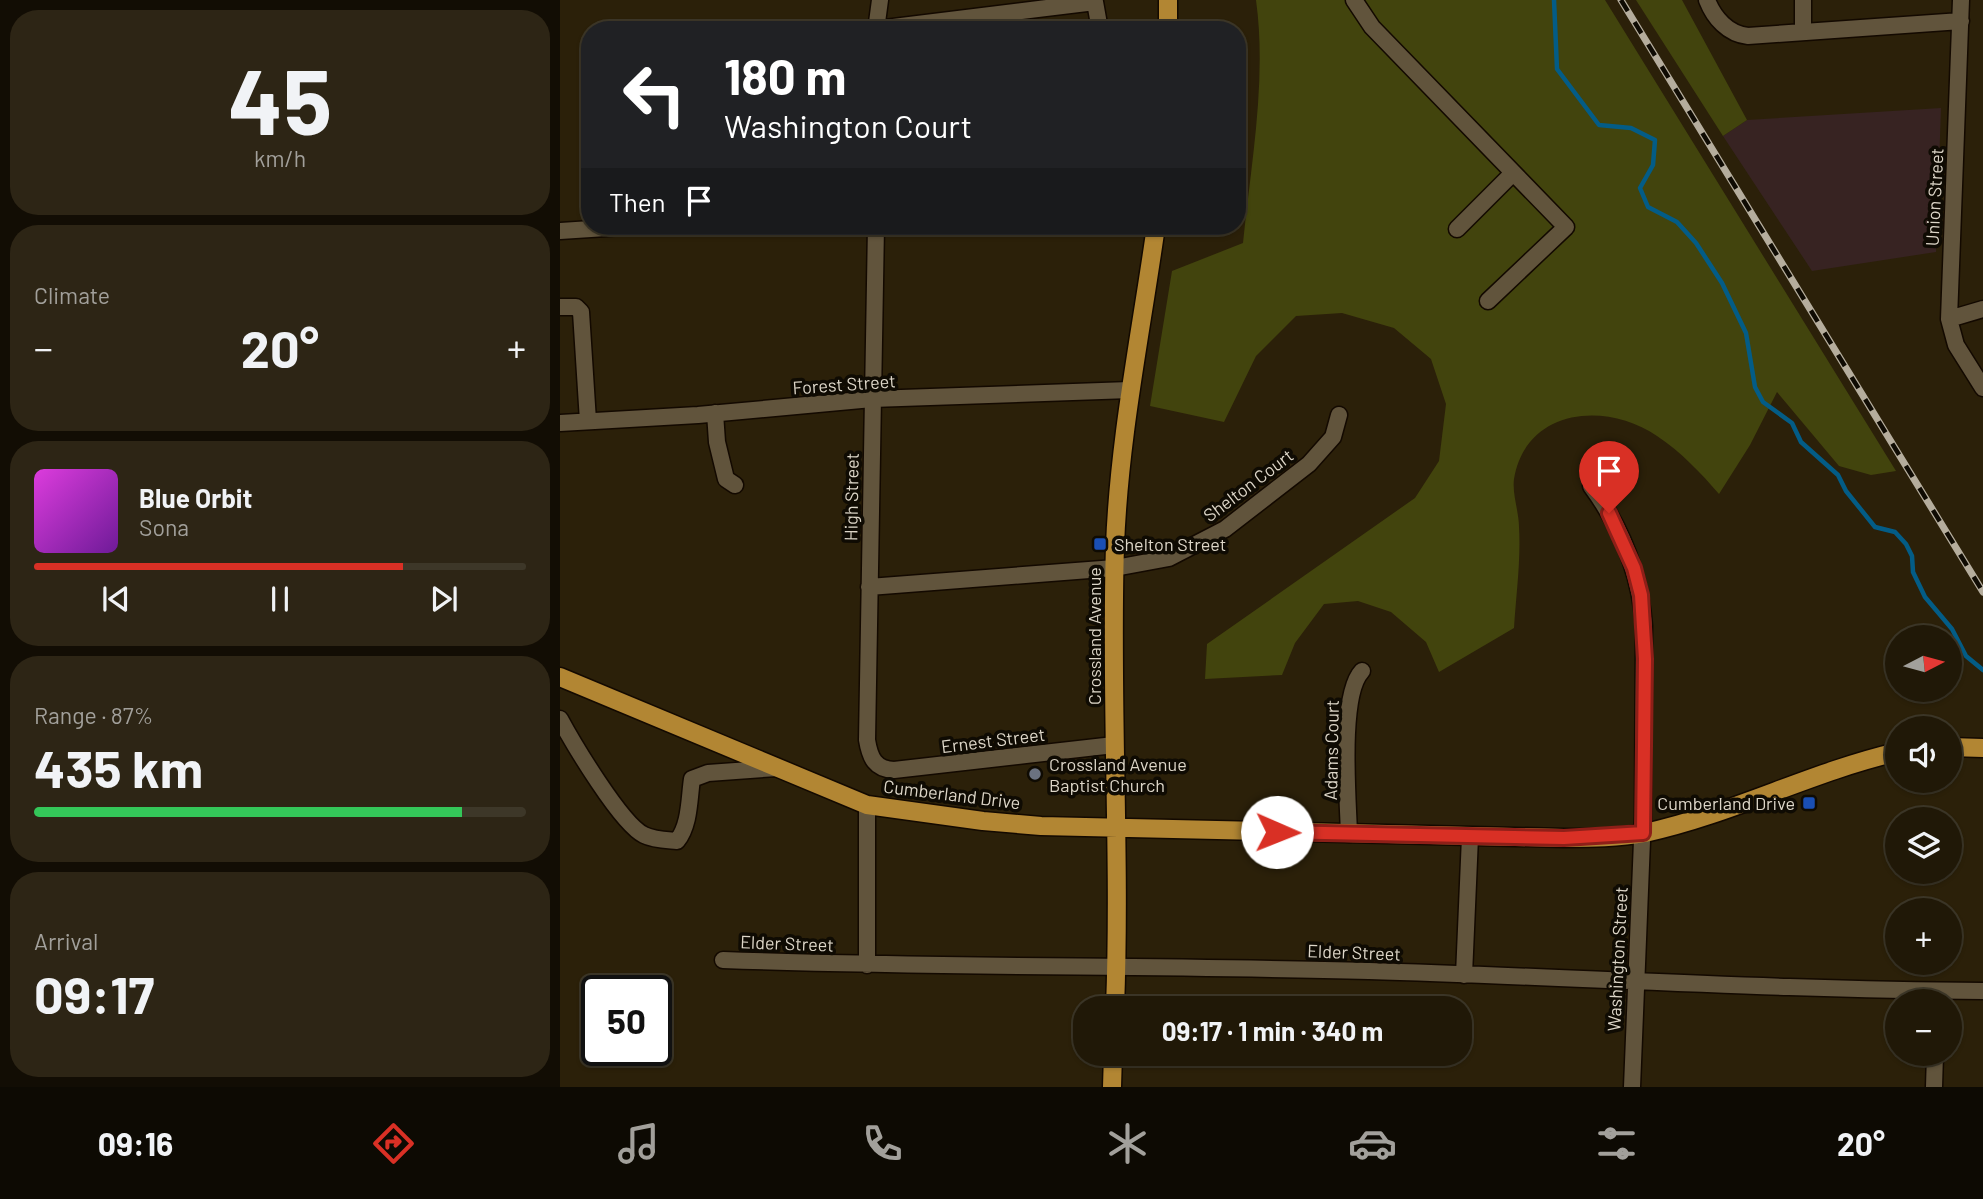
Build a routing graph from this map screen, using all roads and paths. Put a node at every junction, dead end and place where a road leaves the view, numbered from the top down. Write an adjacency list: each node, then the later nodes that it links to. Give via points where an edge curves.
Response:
1 (880, 0): 8 (street)
2 (1168, 0): 11 (main road)
3 (1354, 0): 13 (street, via 1372,27)
4 (1707, 0): 12 (street, via 1712,12 1736,35)
5 (1803, 0): 12 (street)
6 (1961, 0): 7 (street, Union Street)
7 (1961, 20): 12 (street); 22 (street, Union Street)
8 (877, 21)
9 (946, 21): 10 (street, via 1095,2)
10 (1098, 21)
11 (1168, 21)
12 (1803, 32)
13 (1513, 173): 14 (street); 19 (street, via 1566,227)
14 (1457, 229)
15 (581, 230): 16 (street)
16 (560, 231)
17 (876, 235): 25 (street, High Street)
18 (1155, 235): 24 (main road, Crossland Avenue)
19 (1488, 301)
20 (560, 307): 28 (street, via 576,307 581,312)
21 (1983, 309): 22 (street)
22 (1949, 319): 23 (street, Union Street, via 1961,355)
23 (1983, 388)
24 (1130, 390): 25 (street, Forest Street); 32 (main road, Crossland Avenue)
25 (872, 399): 26 (street, Forest Street); 33 (street, High Street)
26 (715, 414): 28 (street, Forest Street); 30 (street, via 726,480)
27 (1339, 415): 32 (street, Shelton Court, via 1339,425 1325,448 1244,516 1180,554)
28 (589, 421): 29 (street, Forest Street)
29 (560, 423)
30 (735, 485)
31 (1591, 486): 45 (street, Washington Street, via 1620,532 1641,595)
32 (1115, 568): 33 (street); 37 (main road, Crossland Avenue)
33 (869, 587): 41 (street, High Street, via 867,740)
34 (1362, 671): 46 (street, Adams Court, via 1349,702)
35 (560, 677): 42 (main road, Cumberland Drive)
36 (560, 719): 42 (street, via 618,808 642,835 677,841 688,812 692,779)
37 (1114, 745): 41 (street, Ernest Street, via 907,769); 44 (main road, Crossland Avenue)
38 (1962, 747): 39 (main road)
39 (1983, 748)
40 (1885, 755): 45 (main road, Cumberland Drive, via 1712,815)
41 (878, 766)
42 (777, 768): 43 (main road, Cumberland Drive)
43 (867, 805): 44 (main road, Cumberland Drive, via 983,821); 49 (street)
44 (1117, 828): 46 (main road, Cumberland Drive); 50 (main road, Crossland Avenue)
45 (1643, 833): 47 (main road, Cumberland Drive, via 1597,838); 52 (street, Washington Street)
46 (1349, 834): 47 (main road, Cumberland Drive)
47 (1470, 837): 51 (street)
48 (723, 960): 49 (street, Elder Street)
49 (867, 965): 50 (street, Elder Street)
50 (1116, 965): 51 (street, Elder Street); 56 (main road, Crossland Avenue)
51 (1464, 975): 52 (street, Elder Street)
52 (1634, 982): 55 (street, Elder Street); 60 (street, Washington Street)
53 (1983, 991): 54 (street, Elder Street)
54 (1962, 993)
55 (1885, 994)
56 (1115, 996)
57 (1113, 1066): 59 (main road)
58 (1935, 1066): 61 (street)
59 (1112, 1087)
60 (1632, 1087)
61 (1934, 1087)

